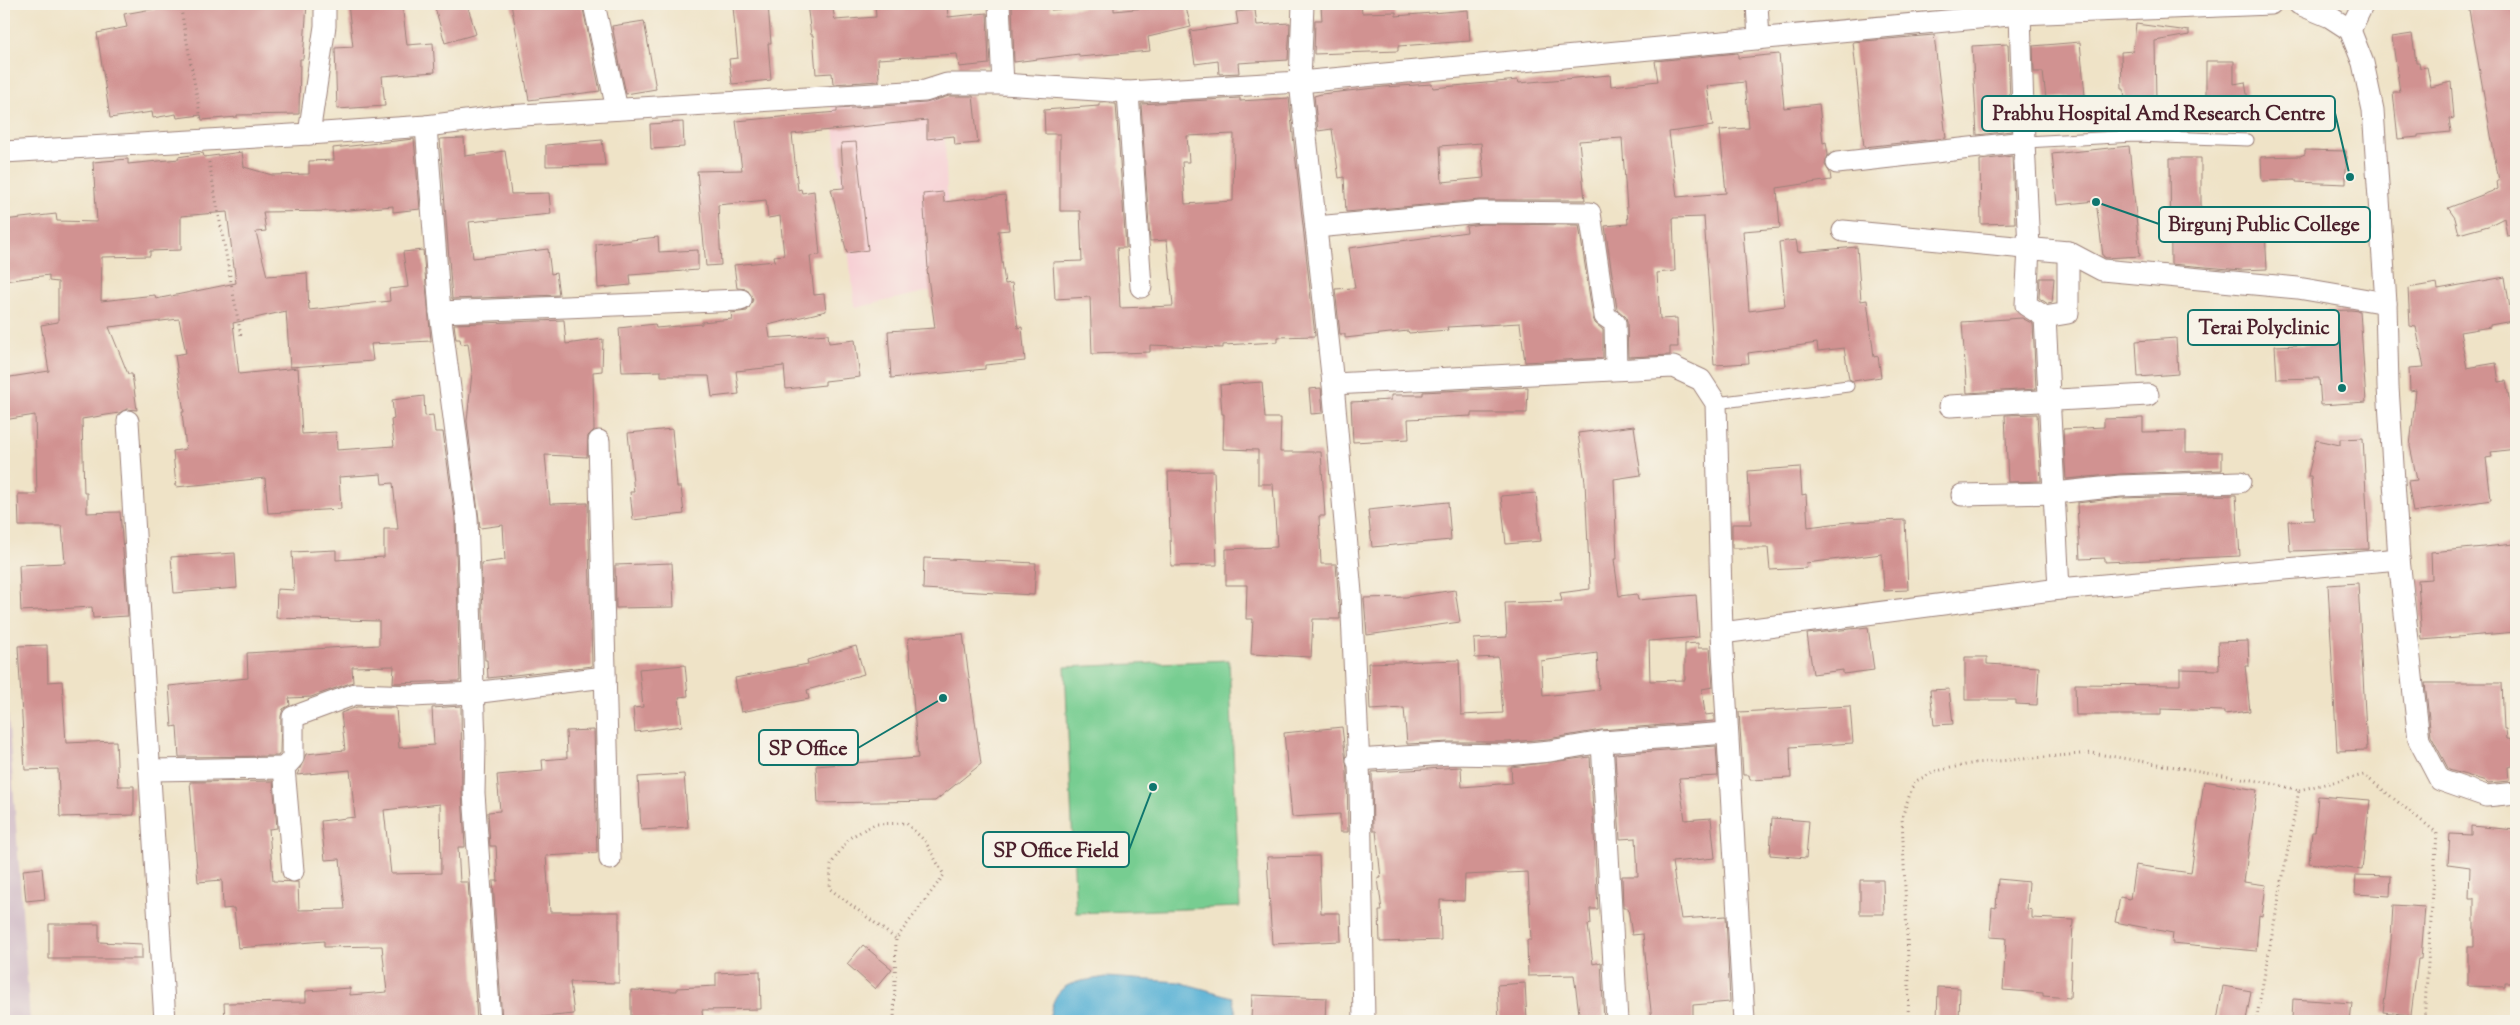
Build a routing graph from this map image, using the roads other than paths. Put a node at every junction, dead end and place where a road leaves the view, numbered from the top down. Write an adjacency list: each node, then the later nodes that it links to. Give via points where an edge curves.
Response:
1 (325, 4): 17 (street, via 325,26)
2 (594, 4): 15 (street)
3 (999, 4): 13 (street)
4 (1303, 4): 12 (street)
5 (1757, 4): 11 (street)
6 (2271, 4): 9 (street)
7 (2299, 4): 10 (street)
8 (2363, 4): 10 (street)
9 (2020, 14): 11 (street); 19 (street)
10 (2350, 30): 28 (street, via 2364,63 2373,110)
11 (1759, 39): 12 (street)
12 (1300, 82): 14 (street); 22 (street)
13 (1003, 84): 14 (street); 15 (street, via 947,84 925,91)
14 (1128, 92): 26 (street)
15 (617, 109): 16 (street, via 506,116)
16 (426, 126): 17 (street); 29 (street)
17 (309, 134): 20 (street)
18 (2248, 140): 19 (lane, via 2135,136)
19 (2024, 142): 21 (street); 24 (street)
20 (4, 152)
21 (1837, 163)
22 (1316, 227): 31 (street, via 1481,212 1590,213 1605,316 1615,323); 32 (street)
23 (1843, 231): 24 (street)
24 (2029, 248): 25 (street); 30 (street, via 2026,305)
25 (2068, 252): 28 (street, via 2102,270 2298,288); 30 (street, via 2068,313)
26 (1142, 287)
27 (741, 300): 29 (street)
28 (2386, 302): 43 (street)
29 (440, 312): 47 (street, via 467,517)
30 (2045, 317): 35 (street)
31 (1616, 370): 32 (street); 36 (street, via 1673,367 1701,380)
32 (1333, 384): 50 (street, via 1351,593)
33 (1848, 386): 36 (lane)
34 (2148, 395): 35 (street)
35 (2050, 402): 37 (street); 41 (street)
36 (1716, 403): 45 (street)
37 (1950, 406)
38 (128, 421): 52 (street)
39 (600, 441): 46 (street)
40 (2240, 482): 41 (street, via 2120,486)
41 (2055, 493): 42 (street); 44 (street)
42 (1962, 495)
43 (2398, 559): 44 (street); 53 (street, via 2419,740 2440,780 2486,796)
44 (2060, 589): 45 (street)
45 (1722, 633): 48 (street)
46 (605, 677): 47 (street); 54 (street)
47 (473, 694): 51 (street, via 355,694 293,717 293,758); 57 (street, via 474,793)
48 (1727, 733): 49 (street); 60 (street, via 1731,757)
49 (1602, 742): 50 (street, via 1507,755 1449,754); 59 (street)
50 (1357, 760): 58 (street)
51 (284, 768): 52 (street); 55 (street)
52 (150, 770): 56 (street)
53 (2516, 794)
54 (610, 859)
55 (293, 872)
56 (165, 1021)
57 (490, 1021)
58 (1364, 1021)
59 (1617, 1021)
60 (1744, 1021)

